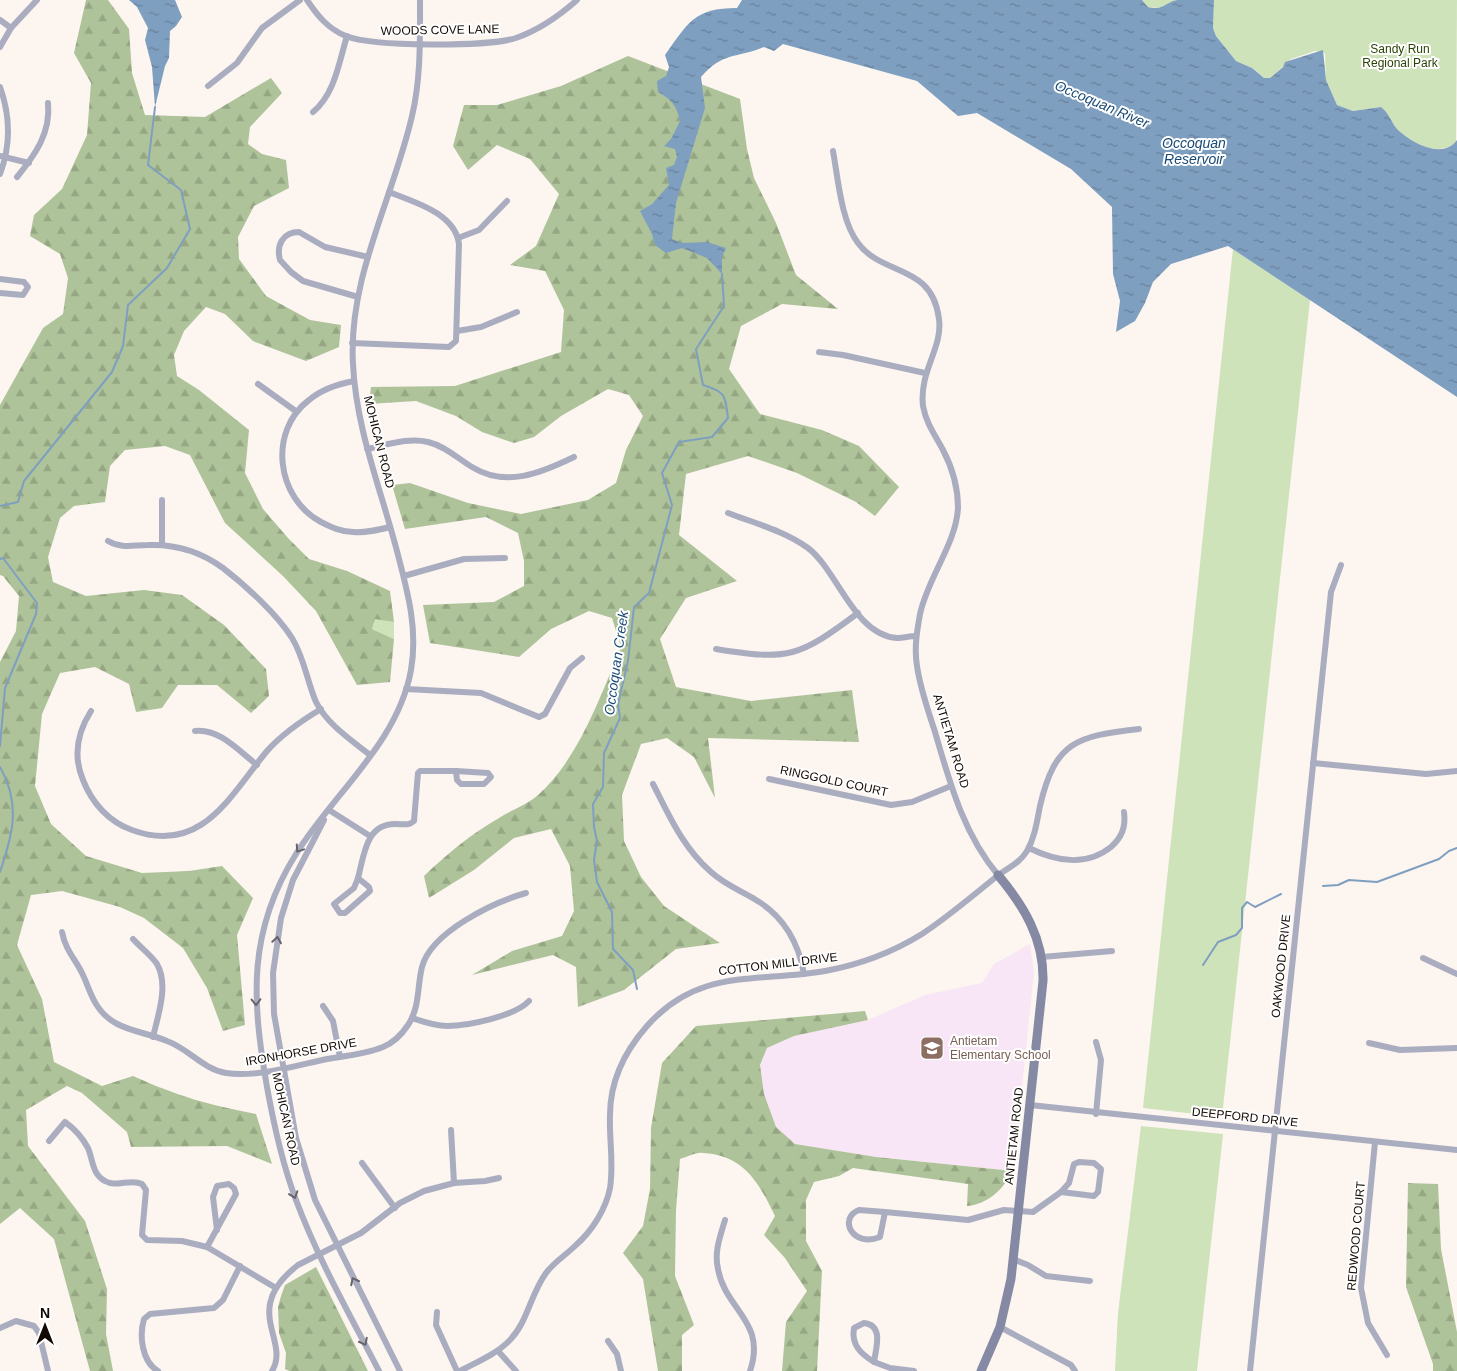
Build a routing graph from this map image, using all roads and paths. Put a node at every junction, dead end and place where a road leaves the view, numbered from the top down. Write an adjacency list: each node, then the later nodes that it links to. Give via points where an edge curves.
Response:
1 (37, 0): 7 (street)
2 (300, 0): 11 (street, via 262,28 237,63)
3 (307, 0): 8 (street, WOODS COVE LANE, via 321,18)
4 (420, 0): 9 (street, MOHICAN ROAD)
5 (577, 0): 9 (street, WOODS COVE LANE, via 540,27 515,38 492,43)
6 (0, 20): 7 (street)
7 (11, 28): 10 (street)
8 (347, 36): 9 (street, WOODS COVE LANE, via 370,41); 14 (street, via 329,92)
9 (419, 43): 20 (street, MOHICAN ROAD, via 413,112)
10 (0, 47)
11 (208, 86)
12 (0, 87): 16 (street, via 8,113)
13 (48, 103): 17 (street, via 49,118 45,132)
14 (313, 112)
15 (833, 151): 31 (street, ANTIETAM ROAD, via 853,237 875,258 913,275 933,298 939,317 939,334)
16 (2, 156): 17 (street); 18 (street)
17 (29, 163): 19 (street)
18 (0, 174)
19 (17, 177)
20 (389, 192): 22 (street, via 439,215); 23 (street, MOHICAN ROAD)
21 (507, 201): 22 (street, via 479,230)
22 (458, 238): 28 (street)
23 (368, 257): 26 (street, MOHICAN ROAD); 26 (street, via 325,248 299,232 286,235 278,249 285,267 303,282)
24 (0, 278): 25 (street, via 24,282 28,287 23,295)
25 (0, 293)
26 (358, 297): 29 (street, MOHICAN ROAD)
27 (517, 312): 28 (street, via 481,327)
28 (457, 331): 29 (street, via 456,341 449,347)
29 (352, 343): 32 (street, MOHICAN ROAD)
30 (819, 352): 31 (street)
31 (925, 373): 46 (street, ANTIETAM ROAD, via 923,396 926,416 952,469 958,509 952,535 924,599)
32 (354, 381): 34 (street, via 321,392); 35 (street, MOHICAN ROAD)
33 (258, 384): 34 (street)
34 (297, 412): 39 (street, via 287,430 282,451 287,484 296,501 318,520 342,531 364,532)
35 (367, 449): 36 (street, via 405,441 426,441 441,446 477,470 508,478 533,474); 39 (street, MOHICAN ROAD)
36 (574, 457)
37 (162, 500): 41 (street)
38 (728, 513): 45 (street, via 809,549)
39 (390, 526): 44 (street, MOHICAN ROAD)
40 (108, 541): 41 (street, via 118,547)
41 (162, 545): 50 (street, via 186,549 211,560 258,599 292,637)
42 (506, 558): 44 (street, via 464,559)
43 (1341, 565): 55 (street, OAKWOOD DRIVE, via 1331,592)
44 (404, 576): 49 (street, MOHICAN ROAD, via 413,627 412,660)
45 (858, 613): 46 (street, via 872,627 890,636); 47 (street, via 822,640 791,653 761,656)
46 (916, 636): 61 (street, ANTIETAM ROAD, via 920,681)
47 (716, 649)
48 (582, 658): 49 (street, via 570,668 545,714 539,717 481,693)
49 (406, 689): 54 (street, MOHICAN ROAD, via 398,711)
50 (321, 709): 54 (street, via 341,732); 56 (street, via 292,727)
51 (91, 711): 56 (street, via 82,727 78,747 78,766 85,785 97,805 111,819 141,833 171,834 203,823 224,808)
52 (1139, 729): 65 (street, COTTON MILL DRIVE, via 1090,737 1060,755 1046,780)
53 (196, 731): 56 (street, via 215,733)
54 (370, 755): 62 (street, MOHICAN ROAD)
55 (1314, 763): 57 (street, via 1426,774); 89 (street, OAKWOOD DRIVE)
56 (257, 764)
57 (1457, 771)
58 (456, 772): 58 (street, via 488,773 491,777 484,784 461,784); 64 (street, via 420,771 417,775 414,821 381,827)
59 (769, 779): 61 (street, RINGGOLD COURT, via 891,805 912,802)
60 (653, 784): 74 (street, via 683,842 710,872 764,905 781,921 793,939)
61 (952, 786): 66 (street, ANTIETAM ROAD, via 974,840)
62 (329, 810): 64 (street); 84 (street, MOHICAN ROAD, one-way to 62, via 273,994 277,937 294,880); 85 (street, MOHICAN ROAD, one-way to 85, via 294,857 270,908 261,938 256,971 256,1011)
63 (1124, 812): 65 (street, via 1125,822 1120,838 1091,858 1059,859)
64 (370, 836): 67 (street)
65 (1029, 848): 66 (street, COTTON MILL DRIVE, via 1016,864)
66 (998, 875): 72 (street, ANTIETAM ROAD, via 1023,908); 74 (street, COTTON MILL DRIVE, via 959,908 906,942 848,966)
67 (358, 878): 67 (street, via 354,888 334,904 340,914 370,891)
68 (526, 893): 78 (street, IRONHORSE DRIVE, via 501,900 444,934 434,944 422,968 418,1004)
69 (62, 932): 79 (street, IRONHORSE DRIVE, via 68,950 101,1011 118,1026)
70 (133, 939): 79 (street, via 156,963 160,974 160,998)
71 (1112, 951): 72 (street)
72 (1042, 956): 86 (street, ANTIETAM ROAD, via 1043,981)
73 (1423, 958): 75 (street)
74 (804, 974): 113 (street, COTTON MILL DRIVE, via 747,977 699,989 666,1008 639,1036 622,1064 613,1090 610,1187 605,1204 585,1236 546,1274 522,1325)
75 (1457, 974)
76 (530, 1001): 78 (street, via 513,1012 460,1025 433,1024)
77 (323, 1006): 83 (street, via 333,1021)
78 (412, 1018): 83 (street, IRONHORSE DRIVE, via 398,1037 383,1047)
79 (153, 1037): 85 (street, IRONHORSE DRIVE, via 181,1048 218,1071 236,1074)
80 (1096, 1042): 87 (street, via 1101,1060)
81 (1369, 1043): 82 (street, via 1407,1051)
82 (1457, 1048)
83 (340, 1057): 84 (street, IRONHORSE DRIVE)
84 (283, 1067): 85 (street, IRONHORSE DRIVE); 102 (street, MOHICAN ROAD, via 304,1165)
85 (264, 1071): 104 (street, MOHICAN ROAD, one-way to 104, via 284,1163 296,1202)
86 (1030, 1106): 87 (street, DEEPFORD DRIVE); 98 (street, ANTIETAM ROAD)
87 (1096, 1114): 89 (street, DEEPFORD DRIVE)
88 (451, 1130): 95 (street)
89 (1276, 1132): 91 (street, DEEPFORD DRIVE); 128 (street, OAKWOOD DRIVE)
90 (49, 1141): 103 (street, via 65,1122 75,1128 83,1140 93,1168 103,1180 115,1184 142,1184 146,1190 142,1234 147,1240 182,1241)
91 (1375, 1142): 92 (street, DEEPFORD DRIVE); 114 (street, REDWOOD COURT, via 1361,1288 1368,1323)
92 (1457, 1150)
93 (362, 1163): 97 (street)
94 (499, 1178): 95 (street)
95 (454, 1183): 97 (street, via 424,1191 400,1202)
96 (1061, 1192): 96 (street, via 1094,1196 1098,1192 1100,1166 1076,1163 1069,1183); 98 (street, via 1038,1210)
97 (395, 1208): 102 (street)
98 (1019, 1211): 99 (street, via 998,1210 962,1220); 105 (street, ANTIETAM ROAD)
99 (885, 1212): 99 (street, via 856,1211 850,1220 850,1232 856,1238 878,1239)
100 (725, 1220): 124 (street, via 717,1250 718,1270 725,1289 749,1326 753,1346)
101 (217, 1230): 101 (street, via 236,1194 229,1184 217,1186 213,1193); 103 (street)
102 (337, 1246): 104 (street); 120 (street, MOHICAN ROAD, one-way to 102)
103 (207, 1248): 106 (street)
104 (320, 1255): 108 (street, via 298,1265); 119 (street, MOHICAN ROAD, one-way to 119)
105 (1014, 1259): 107 (street, via 1046,1276); 110 (street, ANTIETAM ROAD)
106 (240, 1266): 108 (street); 117 (street, via 223,1300 214,1308 150,1314 144,1319 144,1356)
107 (1090, 1281)
108 (276, 1288): 118 (street, via 269,1310 276,1362)
109 (437, 1312): 121 (street, via 436,1325)
110 (1000, 1327): 126 (street, ANTIETAM ROAD); 127 (street, via 1071,1365)
111 (0, 1328): 116 (street, via 16,1321 34,1326 39,1333)
112 (608, 1341): 123 (street, via 617,1354)
113 (498, 1351): 121 (street, COTTON MILL DRIVE); 122 (street)
114 (1387, 1356)
115 (874, 1362): 115 (street, via 856,1346 854,1328 860,1324 868,1323 877,1333); 125 (street)
116 (48, 1371)
117 (158, 1371)
118 (272, 1371)
119 (379, 1371)
120 (400, 1371)
121 (459, 1371)
122 (516, 1371)
123 (621, 1371)
124 (750, 1371)
125 (914, 1371)
126 (981, 1371)
127 (1075, 1371)
128 (1250, 1371)

